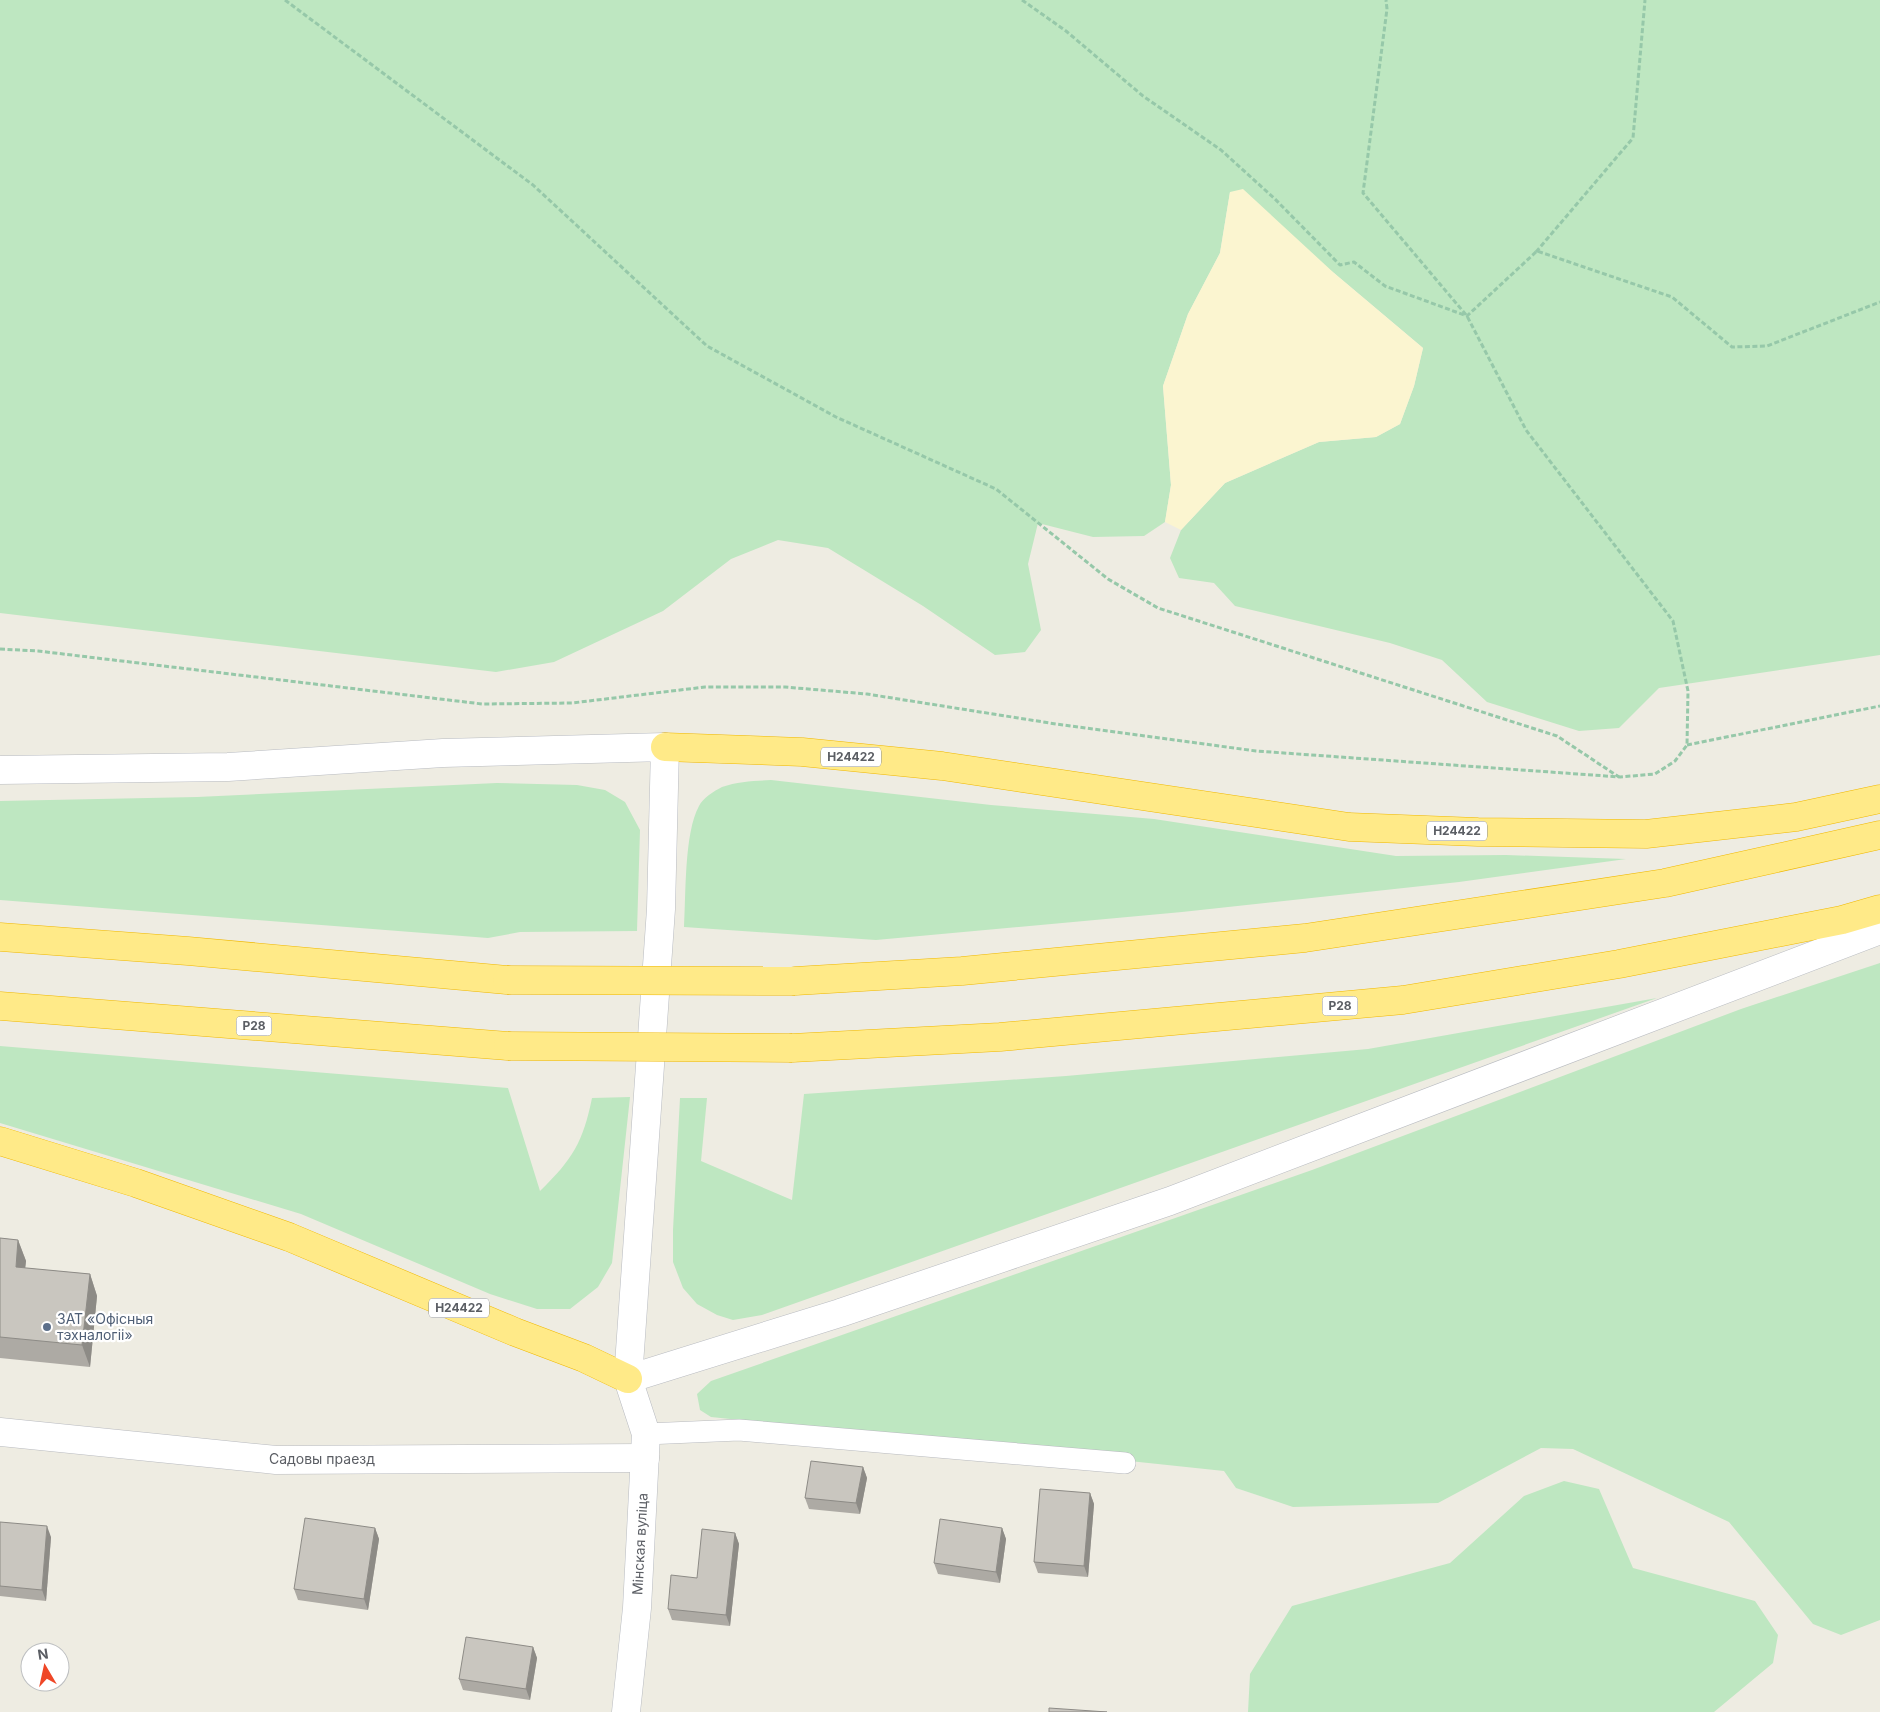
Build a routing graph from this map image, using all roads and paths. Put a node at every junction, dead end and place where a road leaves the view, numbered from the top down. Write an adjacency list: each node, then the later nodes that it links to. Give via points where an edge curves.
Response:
1 (285, 0): 13 (path, via 533,185 707,346 836,417 996,489 1108,579 1158,608 1557,736)
2 (1022, 0): 7 (path, via 1066,31 1143,96 1221,150 1340,265 1354,262 1384,286)
3 (1386, 0): 7 (path, via 1363,193)
4 (1645, 0): 5 (path, via 1633,138)
5 (1532, 256): 6 (path, via 1537,251 1672,297 1732,347 1767,346); 7 (path)
6 (1880, 302)
7 (1467, 316): 10 (path, via 1526,430 1673,621 1688,691)
8 (0, 649): 13 (path, via 482,704 572,703 705,687 785,687 867,694 1256,751)
9 (1880, 706): 10 (path)
10 (1687, 745): 13 (path, via 1676,761 1655,774)
11 (666, 747): 12 (street, Н24422, via 444,753 228,767); 14 (highway, Н24422, via 802,752 942,766 1349,827 1646,834 1796,818); 21 (street, via 661,909)
12 (0, 770)
13 (1620, 777)
14 (1880, 799)
15 (1880, 834): 18 (highway, bridge, via 1665,883 1305,938 962,971 795,981 507,980)
16 (1880, 909): 19 (highway, Р28, bridge, via 1842,920 1618,964 1404,1000 1000,1037 792,1048 508,1046)
17 (1880, 930): 21 (street, via 1170,1201 840,1313)
18 (0, 937)
19 (0, 1006)
20 (0, 1141): 21 (highway, Н24422, via 136,1183 289,1237)
21 (628, 1379): 23 (street, Мінская вуліца)
22 (0, 1432): 23 (street, Садовы праезд, via 276,1460)
23 (646, 1446): 24 (lane, via 740,1430); 25 (street, Мінская вуліца, via 637,1608)
24 (1124, 1463)
25 (626, 1712)

